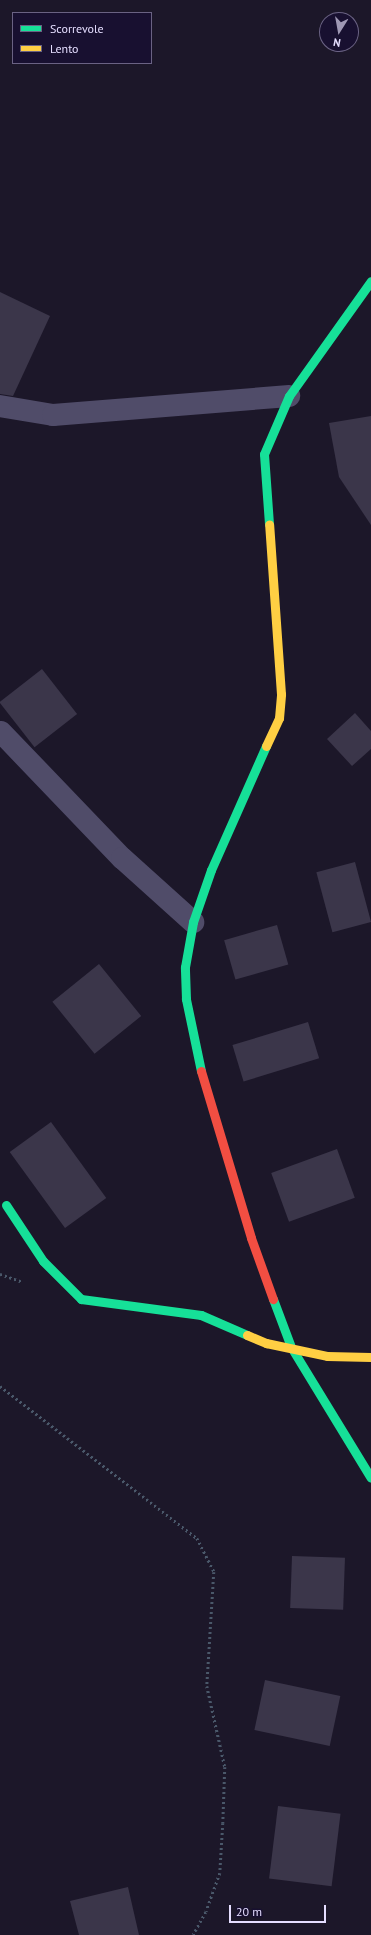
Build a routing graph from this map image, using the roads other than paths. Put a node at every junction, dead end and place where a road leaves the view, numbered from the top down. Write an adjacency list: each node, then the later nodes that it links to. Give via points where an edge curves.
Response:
1 (371, 281): 2 (street)
2 (289, 396): 3 (street, via 53,415); 5 (street, via 264,454 281,694 279,718 211,870)
3 (0, 406)
4 (1, 732): 5 (street, via 122,858)
5 (193, 922): 7 (street, via 185,967 186,999 195,1049 251,1238)
6 (6, 1205): 7 (street, via 43,1261 81,1300 201,1315 266,1343)
7 (291, 1347): 8 (street, via 327,1356); 9 (street)
8 (371, 1356)
9 (371, 1478)

